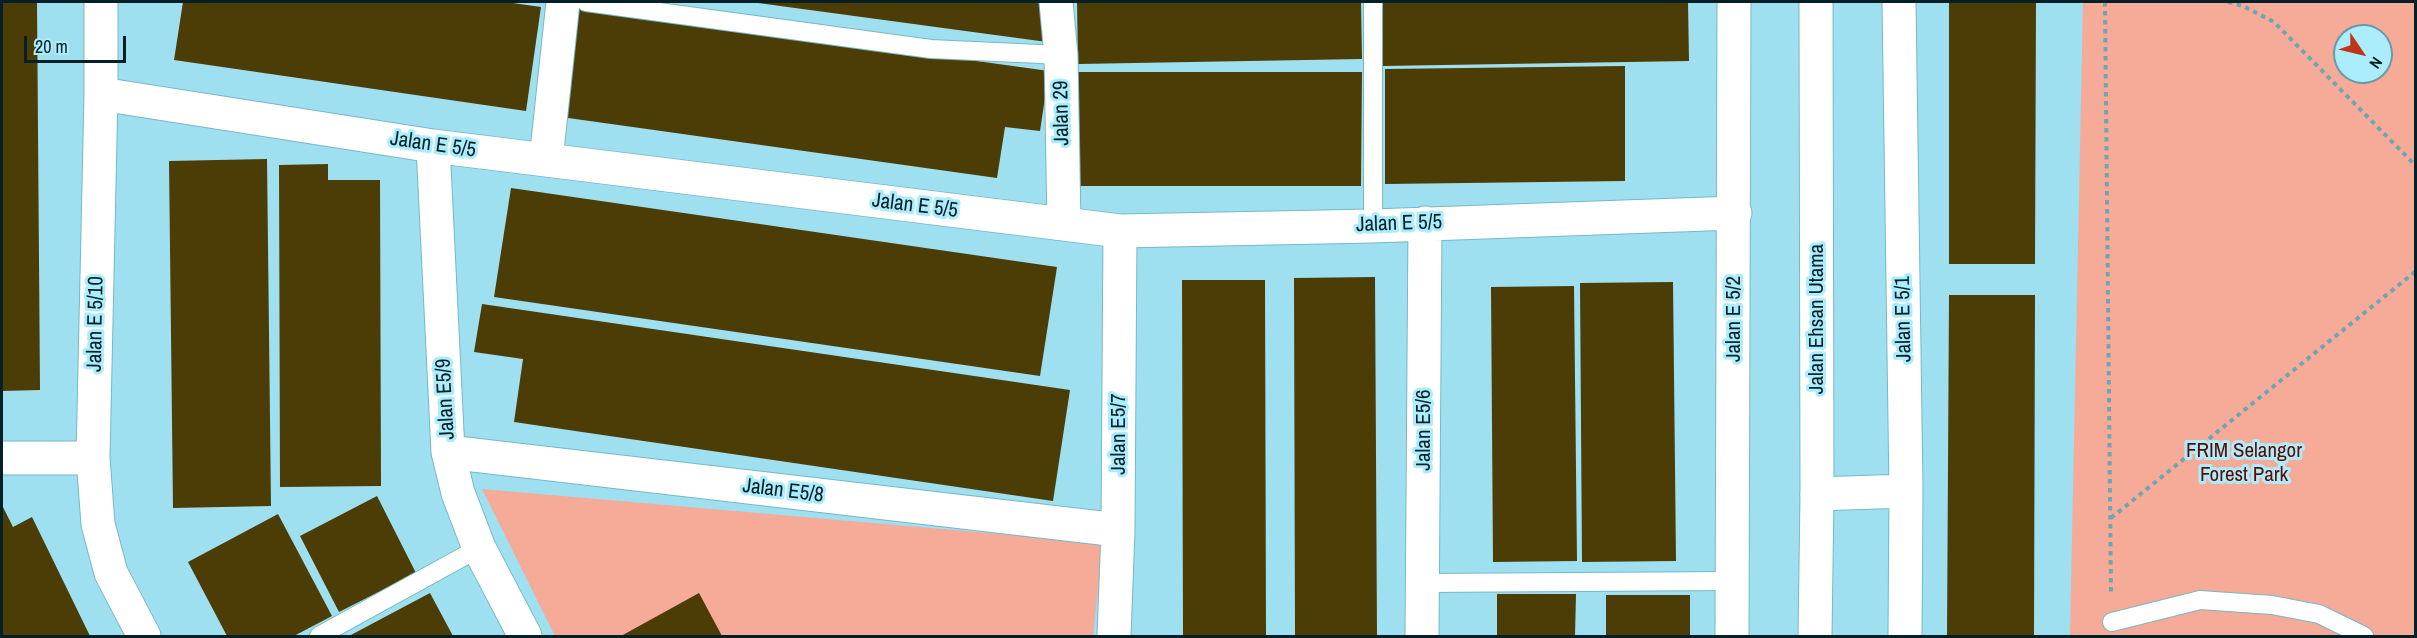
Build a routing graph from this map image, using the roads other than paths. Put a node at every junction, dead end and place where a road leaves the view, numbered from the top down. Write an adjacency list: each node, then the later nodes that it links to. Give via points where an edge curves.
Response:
1 (101, 2): 10 (street, Jalan E 5/10)
2 (563, 2): 12 (street)
3 (586, 2): 9 (lane, via 931,49)
4 (1056, 2): 9 (street, Jalan 29)
5 (1373, 2): 16 (lane)
6 (1734, 2): 13 (street, Jalan E 5/2)
7 (1816, 2): 22 (street, Jalan Ehsan Utama)
8 (1899, 2): 21 (street, Jalan E 5/1)
9 (1061, 55): 15 (street, Jalan 29)
10 (101, 94): 11 (street, Jalan E 5/5); 20 (street, Jalan E 5/10)
11 (434, 146): 12 (street, Jalan E 5/5); 18 (street, Jalan E5/9)
12 (546, 160): 15 (street, Jalan E 5/5)
13 (1735, 213): 14 (street, Jalan E 5/5); 25 (street, Jalan E 5/2)
14 (1425, 223): 16 (street, Jalan E 5/5); 26 (street, Jalan E5/6)
15 (1064, 224): 17 (street, Jalan E 5/5)
16 (1373, 226): 17 (street, Jalan E 5/5)
17 (1120, 231): 23 (street, Jalan E5/7)
18 (448, 452): 23 (street, Jalan E5/8); 24 (street, Jalan E5/9, via 458,493)
19 (2, 458): 20 (street)
20 (93, 458): 28 (street, Jalan E 5/10, via 98,524 111,573)
21 (1906, 491): 22 (street); 35 (street, Jalan E 5/1)
22 (1817, 494): 34 (street, Jalan Ehsan Utama)
23 (1118, 530): 31 (street, Jalan E5/7)
24 (479, 548): 29 (lane); 30 (street, Jalan E5/9)
25 (1732, 581): 26 (lane); 33 (street, Jalan E 5/2)
26 (1423, 583): 32 (street, Jalan E5/6)
27 (2112, 622): 36 (lane, via 2200,600 2272,604 2319,615)
28 (144, 636)
29 (319, 636)
30 (525, 636)
31 (1114, 636)
32 (1422, 636)
33 (1732, 636)
34 (1815, 636)
35 (1905, 636)
36 (2364, 636)

